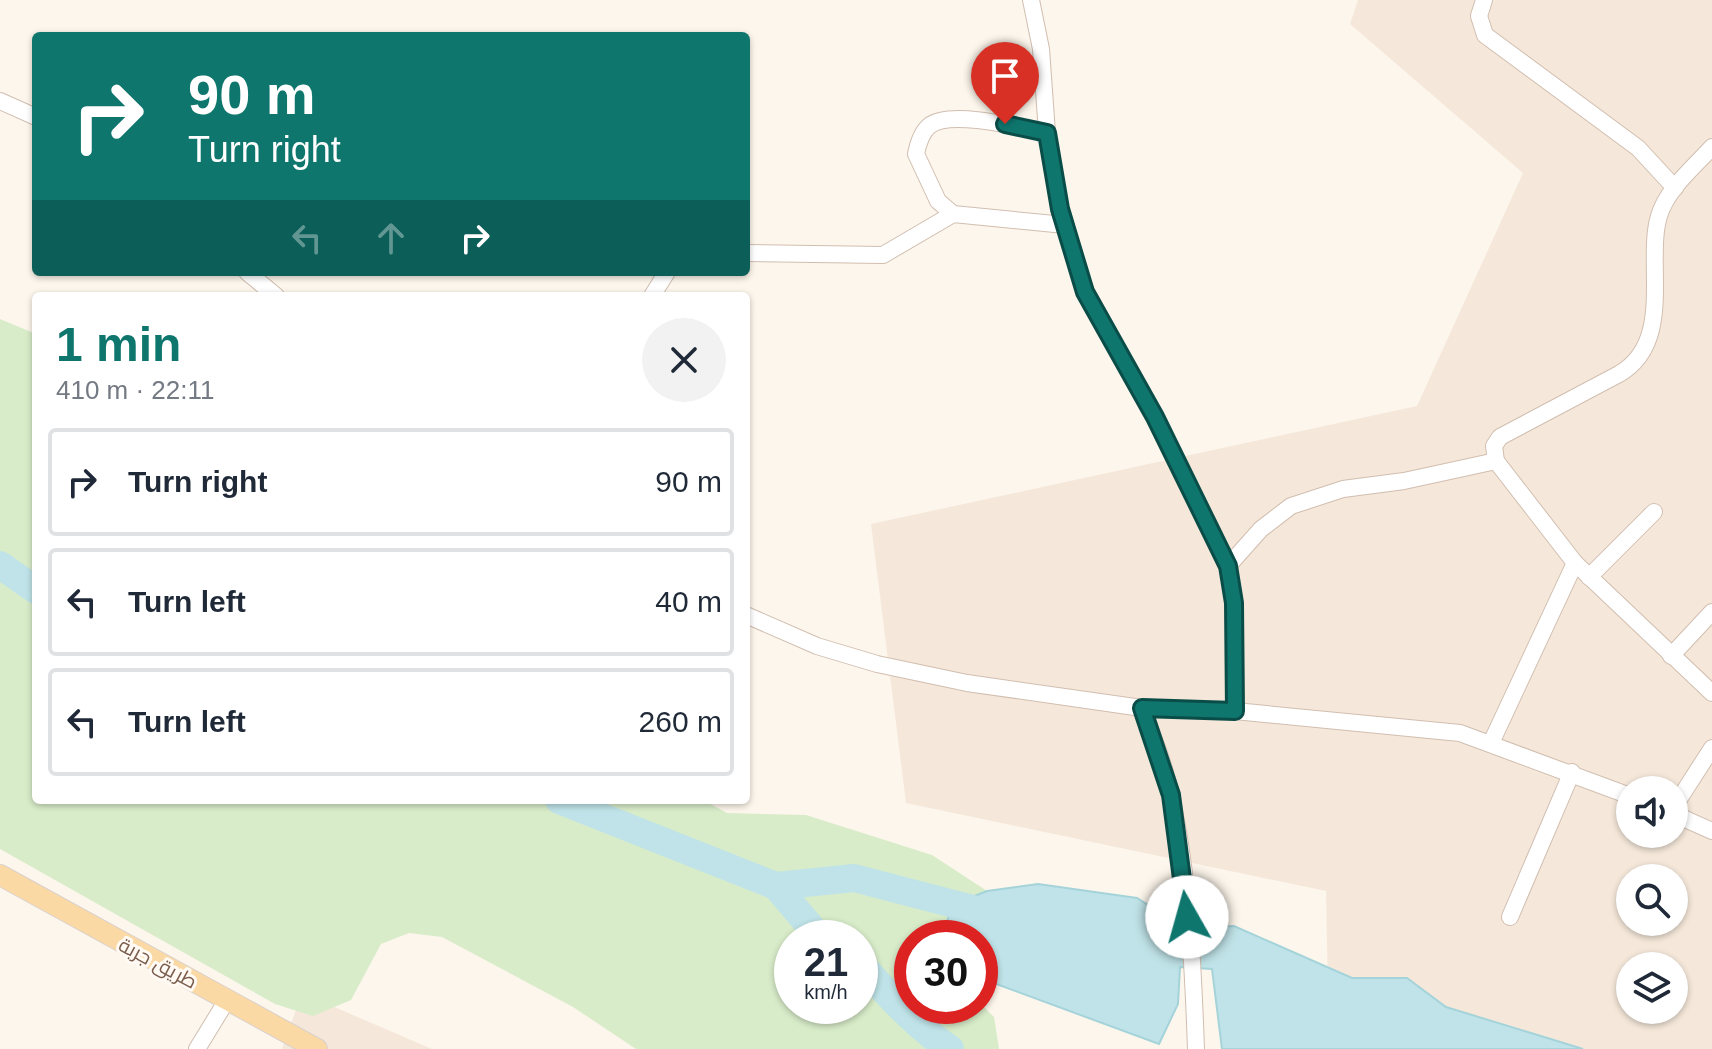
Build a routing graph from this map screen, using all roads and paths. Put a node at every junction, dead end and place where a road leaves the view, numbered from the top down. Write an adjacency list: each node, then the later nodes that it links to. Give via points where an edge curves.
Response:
1 (1031, 0): 5 (street, via 1041,49)
2 (1484, 0): 7 (street, via 1479,16 1485,35 1638,148)
3 (0, 101): 4 (street)
4 (32, 115)
5 (1047, 133): 8 (street, via 963,120 932,123 916,154 938,201); 9 (street)
6 (1712, 147): 7 (street)
7 (1675, 188): 13 (street, via 1657,221 1656,306 1640,353 1627,370 1500,437 1494,446)
8 (953, 214): 9 (street); 10 (street, via 883,255)
9 (1065, 225): 16 (street, via 1085,292 1155,417)
10 (750, 253)
11 (252, 276): 12 (street)
12 (271, 292)
13 (1496, 461): 15 (street); 16 (street, via 1343,489 1291,506 1261,529)
14 (1654, 512): 17 (street)
15 (1575, 563): 17 (street); 24 (street)
16 (1228, 566): 23 (street, via 1234,603)
17 (1589, 577): 20 (street)
18 (1712, 612): 20 (street)
19 (750, 617): 22 (street, via 817,646 877,664 967,683)
20 (1671, 656): 21 (street)
21 (1712, 693)
22 (1142, 708): 23 (street); 36 (street, via 1171,795 1194,976)
23 (1235, 711): 24 (street, via 1460,733)
24 (1491, 743): 26 (street)
25 (1712, 748): 27 (street)
26 (1572, 772): 28 (street); 32 (street)
27 (1688, 785)
28 (1616, 790)
29 (1688, 820): 30 (street)
30 (1712, 831)
31 (4, 881): 33 (main road, طريق جربة)
32 (1510, 917)
33 (227, 1000): 34 (street); 35 (main road, طريق جربة)
34 (197, 1049)
35 (317, 1049)
36 (1196, 1049)

